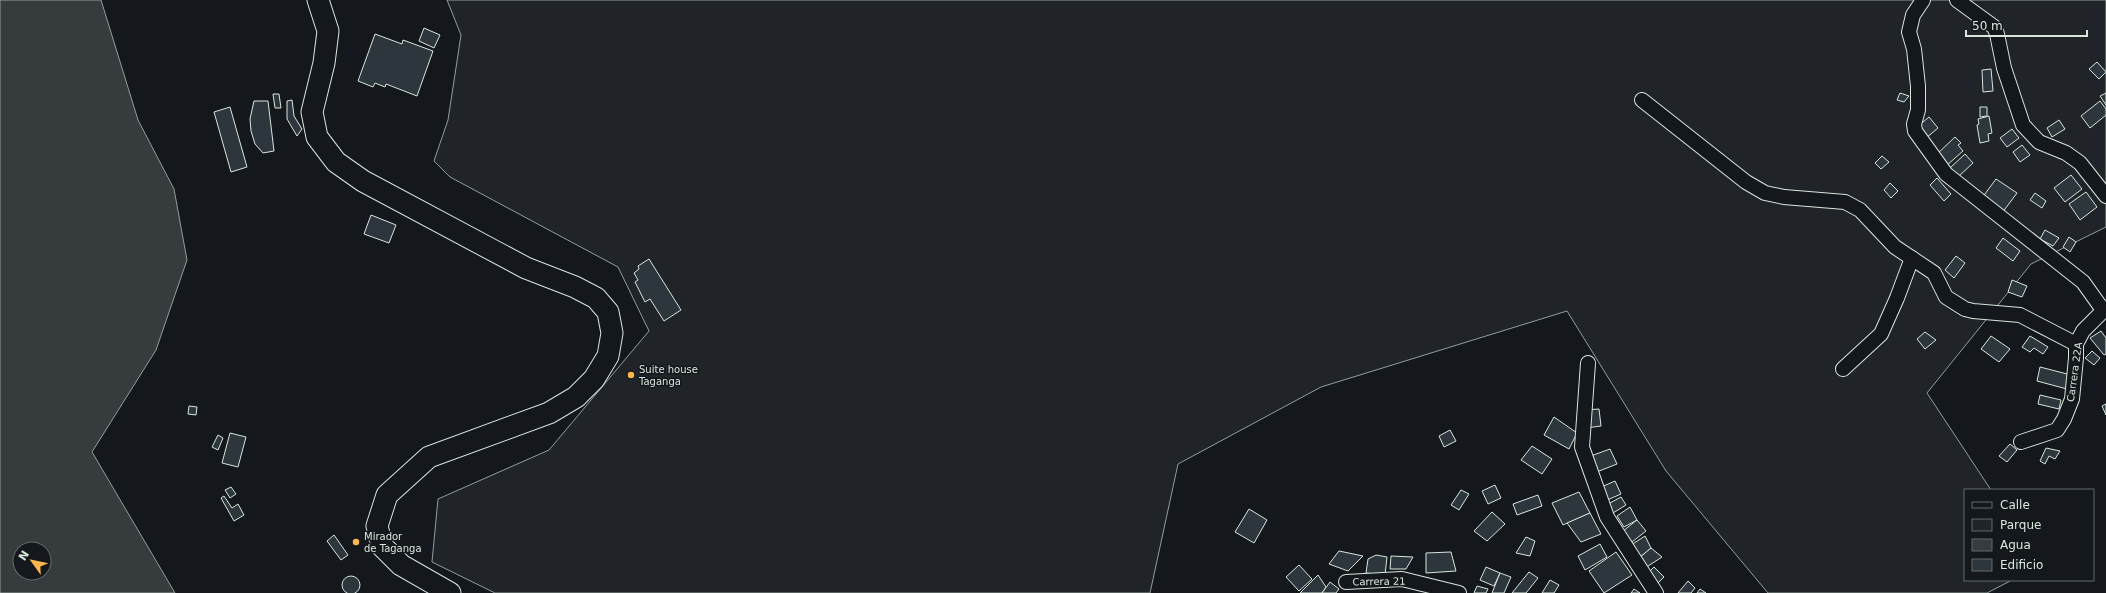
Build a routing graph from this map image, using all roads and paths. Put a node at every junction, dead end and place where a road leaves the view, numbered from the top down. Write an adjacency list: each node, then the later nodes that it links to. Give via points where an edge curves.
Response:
1 (318, 0): 13 (street, via 328,31 324,63 312,112 317,137 336,162 363,181 526,268 596,298 608,312 612,333 608,356 594,379 576,398 549,413 429,457 387,495 377,526 382,546 401,564)
2 (1923, 0): 7 (street, via 1913,15 1909,32 1914,49 1918,86 1915,131 1946,174 2083,282)
3 (1958, 0): 5 (street, via 1994,27 2004,68 2023,125 2039,142 2066,152 2080,163)
4 (1642, 100): 6 (street, via 1746,182 1765,193 1784,197 1845,202 1860,210 1896,247)
5 (2106, 196)
6 (1912, 258): 8 (street, via 1934,273 1946,296 1965,309 2020,315); 10 (street, via 1898,298 1881,334)
7 (2104, 309): 8 (street, Carrera 22A, via 2083,331)
8 (2076, 344): 11 (street, Carrera 22A, via 2072,398 2064,419 2057,430)
9 (1588, 362): 15 (street, via 1582,447 1607,517)
10 (1843, 369)
11 (2021, 442)
12 (1346, 582): 14 (street, Carrera 21, via 1402,579)
13 (450, 593)
14 (1460, 593)
15 (1656, 593)

